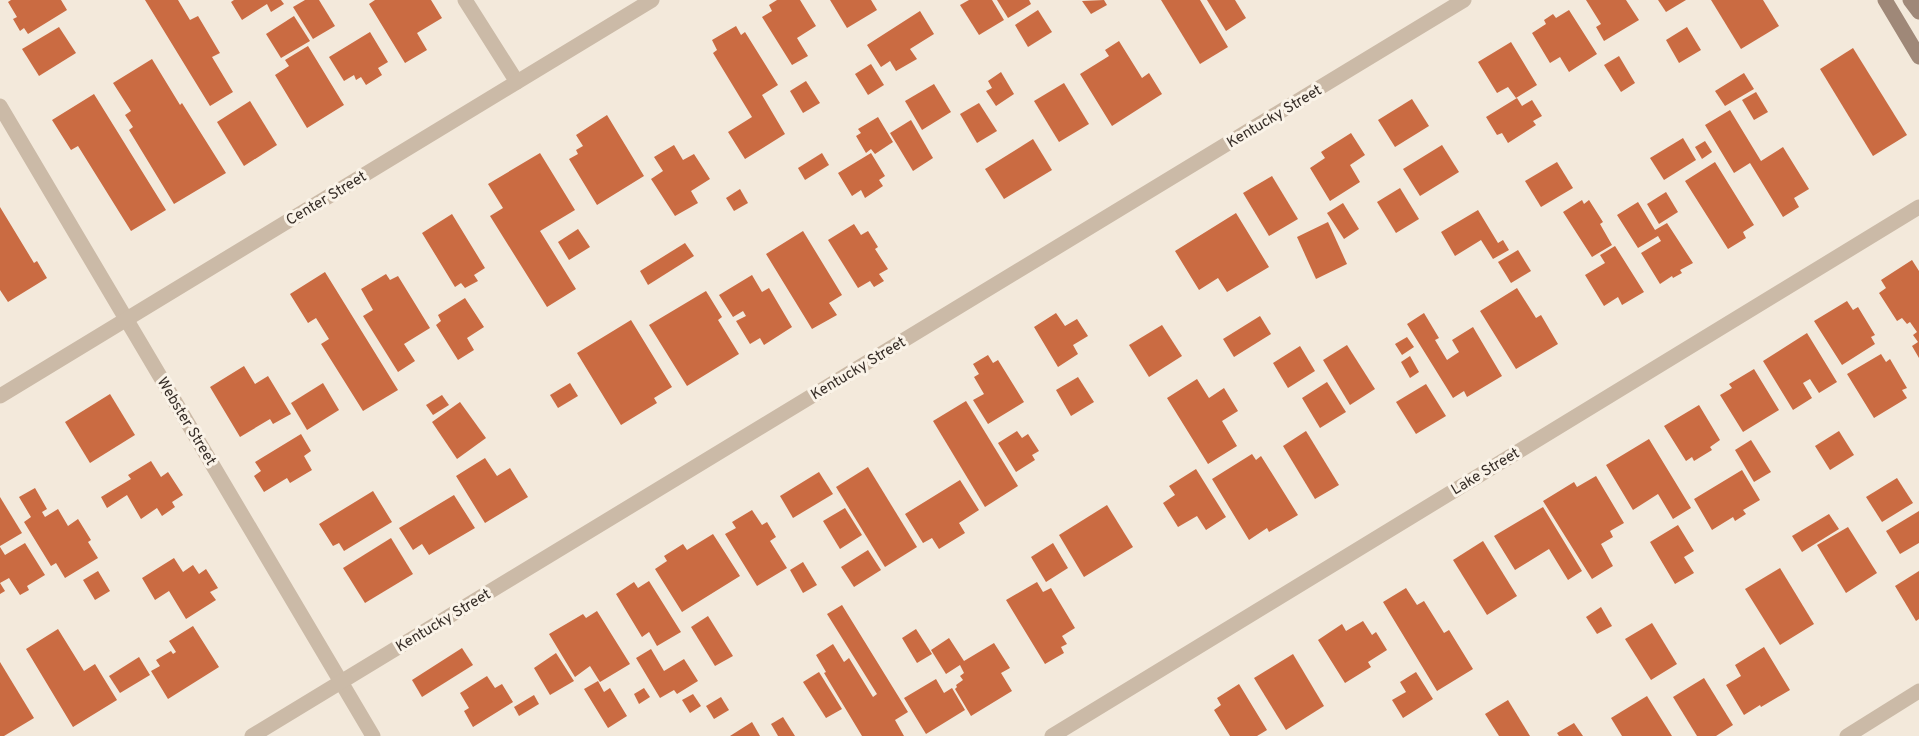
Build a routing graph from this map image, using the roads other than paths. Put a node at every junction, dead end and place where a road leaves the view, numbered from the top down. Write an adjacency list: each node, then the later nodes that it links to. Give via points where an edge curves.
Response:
1 (465, 0): 8 (street)
2 (652, 0): 8 (street, Center Street)
3 (1464, 0): 13 (street, Kentucky Street)
4 (1885, 0): 7 (main road)
5 (1910, 0): 6 (main road)
6 (1919, 12)
7 (1919, 57)
8 (517, 82): 11 (street, Center Street)
9 (0, 106): 11 (street, Webster Street)
10 (1919, 207): 17 (street, Lake Street)
11 (126, 320): 12 (street, Center Street); 13 (street, Webster Street)
12 (0, 396)
13 (341, 682): 15 (street, Kentucky Street); 16 (street, Webster Street)
14 (1919, 692): 18 (street)
15 (252, 736)
16 (374, 736)
17 (1052, 736)
18 (1847, 736)

